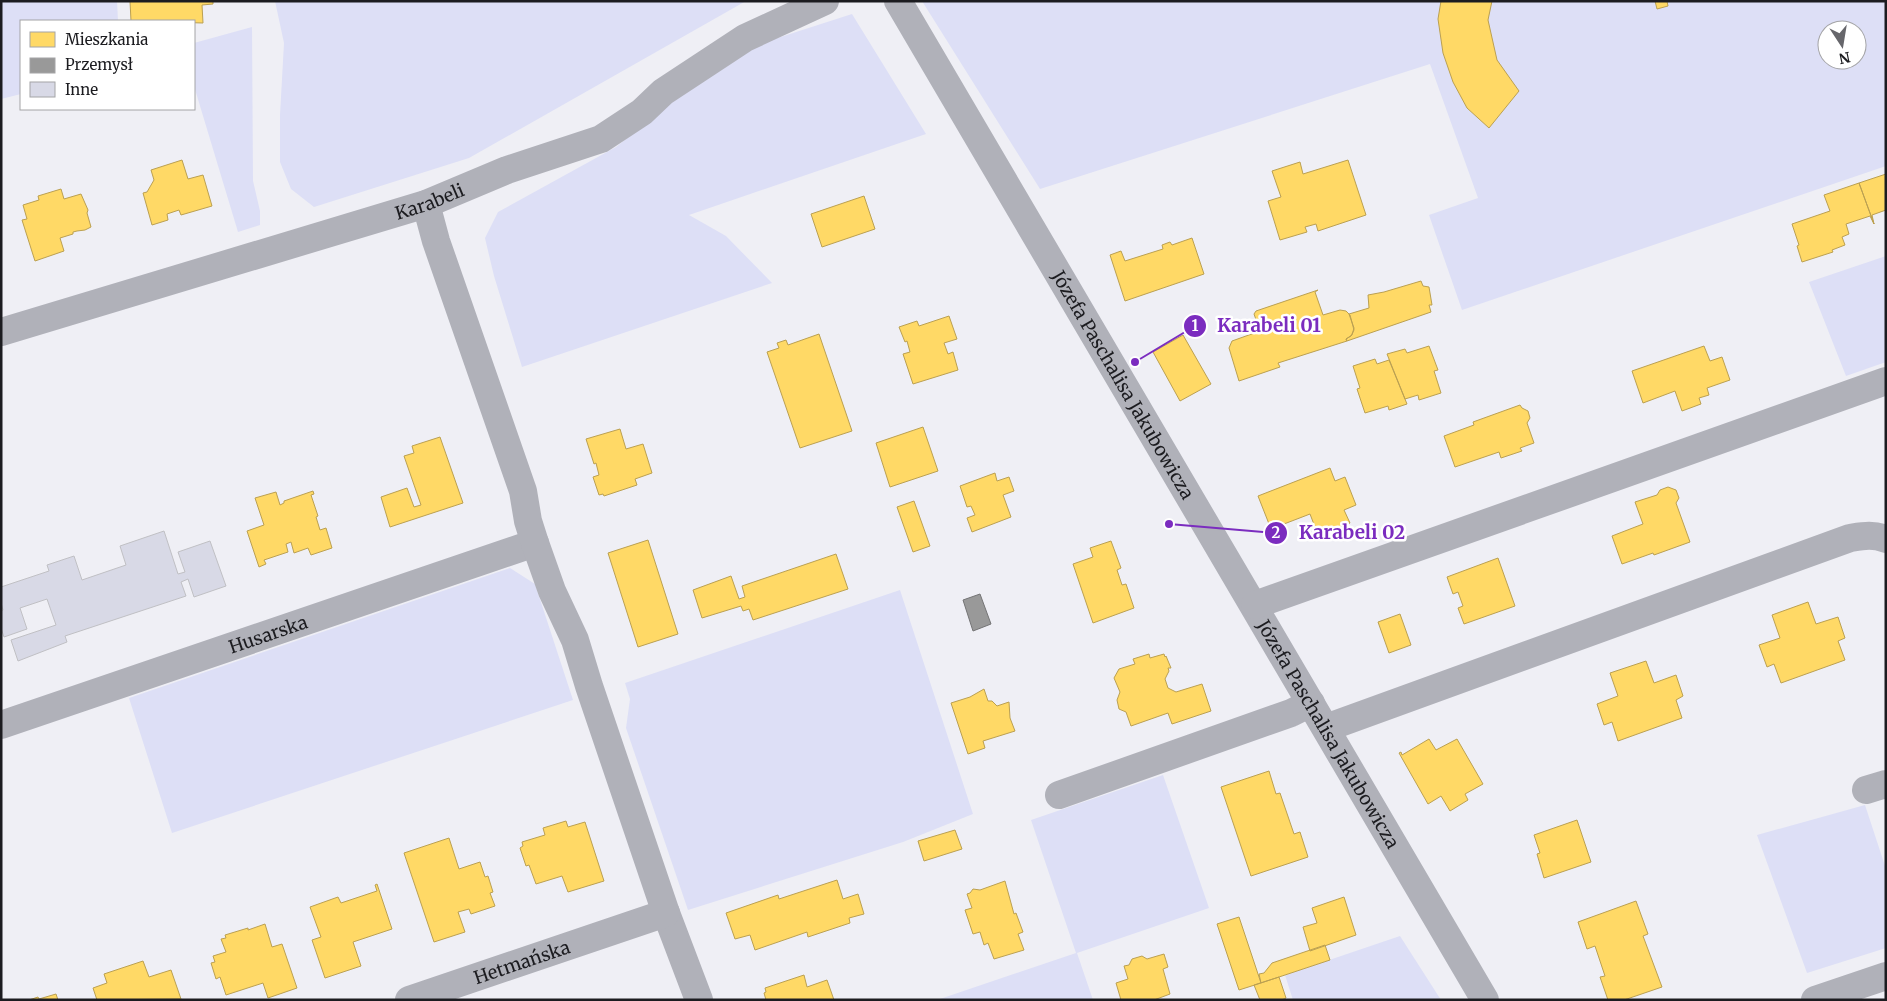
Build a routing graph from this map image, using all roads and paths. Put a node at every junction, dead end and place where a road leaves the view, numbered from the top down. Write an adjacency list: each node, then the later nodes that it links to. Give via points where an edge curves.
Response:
1 (825, 1): 3 (street, Karabeli, via 745,38 663,92 642,112 601,139 507,170)
2 (898, 1): 8 (street, Józefa Paschalisa Jakubowicza)
3 (426, 204): 4 (street, Karabeli); 7 (street, via 523,491)
4 (1, 332)
5 (1886, 381): 8 (street)
6 (1886, 539): 11 (street, via 1866,535 1850,538)
7 (536, 543): 10 (street, Husarska); 13 (street, via 552,591 575,640)
8 (1254, 606): 9 (street, Józefa Paschalisa Jakubowicza)
9 (1311, 703): 11 (street, Józefa Paschalisa Jakubowicza); 12 (street)
10 (1, 725)
11 (1326, 728): 17 (street, Józefa Paschalisa Jakubowicza)
12 (1058, 796)
13 (666, 913): 15 (street, Hetmańska); 16 (street)
14 (1886, 976): 18 (street)
15 (409, 1000)
16 (700, 1000)
17 (1485, 1000)
18 (1814, 1000)

